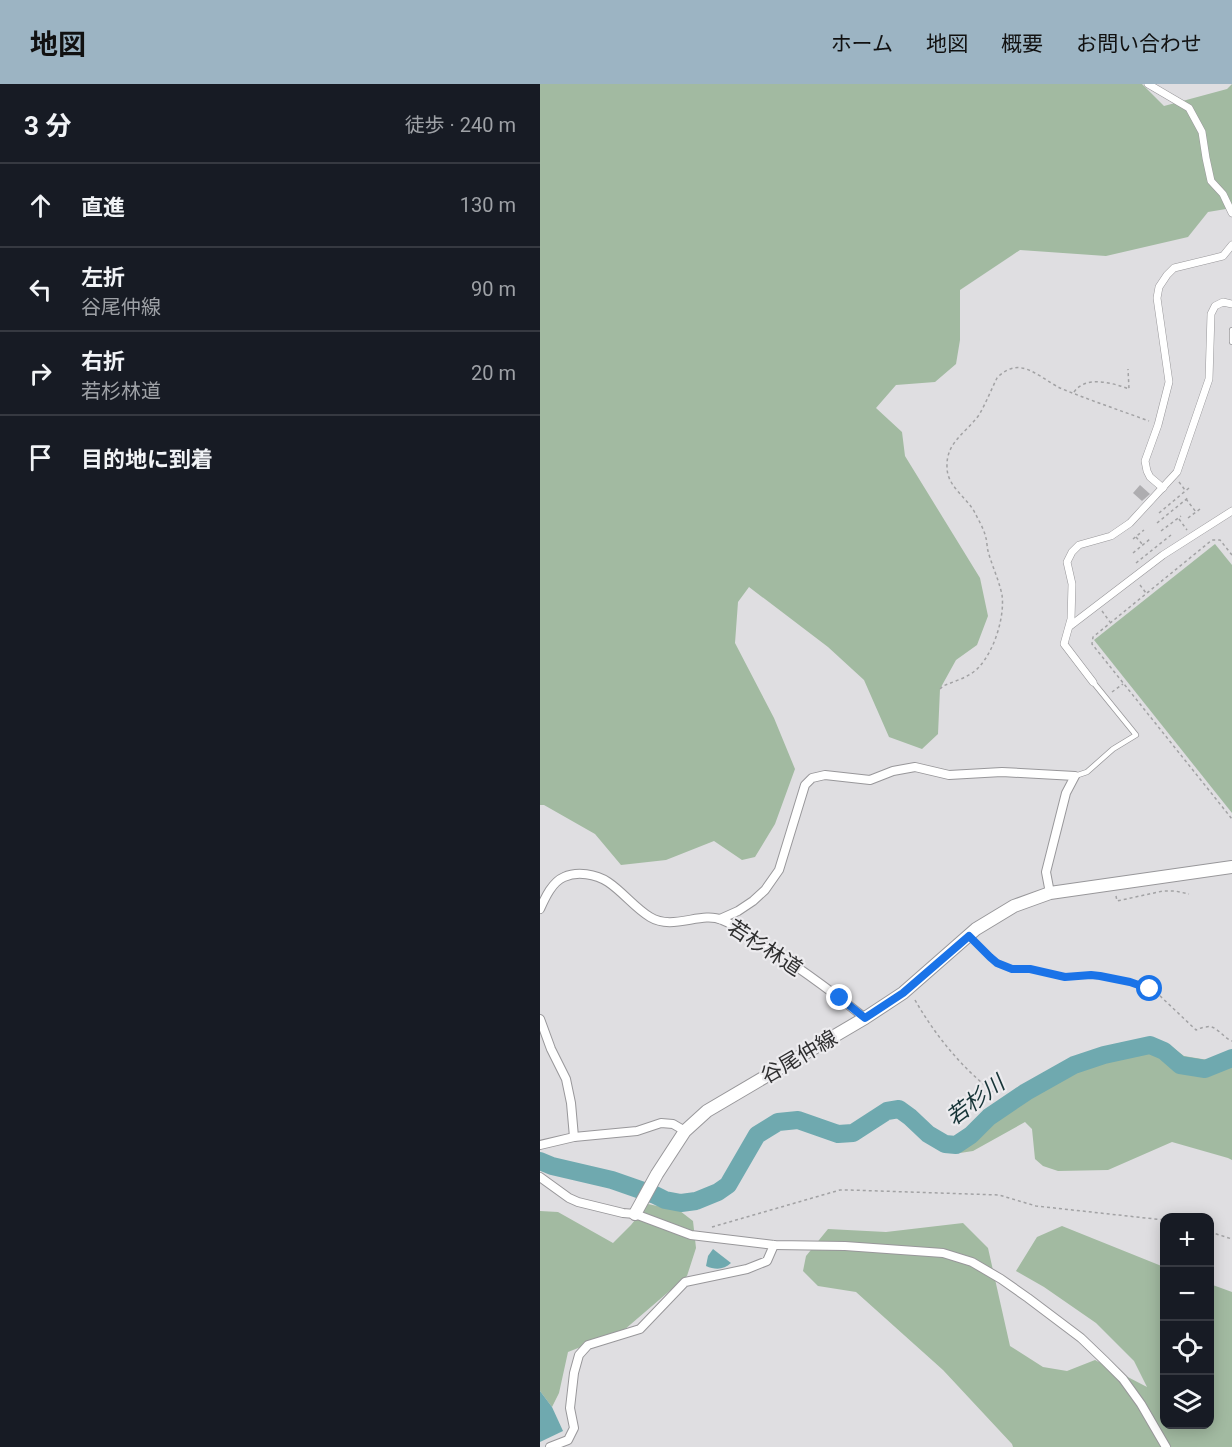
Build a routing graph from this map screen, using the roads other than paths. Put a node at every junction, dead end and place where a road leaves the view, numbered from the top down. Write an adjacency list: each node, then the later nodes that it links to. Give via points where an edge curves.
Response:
1 (1148, 84): 2 (street, via 1189,108 1202,132 1211,181)
2 (1232, 213)
3 (1232, 245): 7 (street, via 1223,256 1174,268 1159,287 1157,298 1169,382 1145,461 1150,477)
4 (1232, 304): 7 (street, via 1223,302 1211,314 1209,379 1177,472)
5 (1232, 330): 6 (lane)
6 (1232, 342)
7 (1163, 488): 9 (street, via 1126,526 1111,536 1079,545 1072,552 1067,562 1072,584)
8 (1232, 511): 9 (street, via 1163,555)
9 (1068, 627): 10 (street, via 1064,644)
10 (1093, 682): 11 (lane, via 1136,735 1087,772)
11 (1075, 776): 13 (street, via 1066,793 1046,872); 15 (street, via 1002,772 949,775 915,767 870,780 825,775 812,778 805,785 780,870 753,901)
12 (1232, 867): 13 (main road, 谷尾仲線)
13 (1050, 893): 16 (main road, 谷尾仲線, via 1014,906 976,929 909,988)
14 (540, 909): 15 (street, 若杉林道, via 550,890 564,877 591,874 607,882 651,918 673,922)
15 (720, 919): 16 (street, 若杉林道, via 767,947)
16 (865, 1018): 18 (main road, 谷尾仲線, via 707,1111)
17 (540, 1019): 19 (street, via 566,1079)
18 (685, 1131): 19 (street, via 661,1123 637,1131); 22 (main road, 谷尾仲線)
19 (574, 1137): 20 (street)
20 (540, 1145)
21 (540, 1177): 22 (street, via 578,1202 623,1213)
22 (637, 1209): 23 (street, via 666,1227 696,1236)
23 (774, 1245): 24 (street, via 767,1260 747,1269 685,1282 640,1329 588,1345 579,1355 574,1373 570,1408 574,1428 568,1440); 25 (street, via 943,1252 972,1262 1028,1298 1106,1361 1141,1404)
24 (550, 1447)
25 (1166, 1447)

